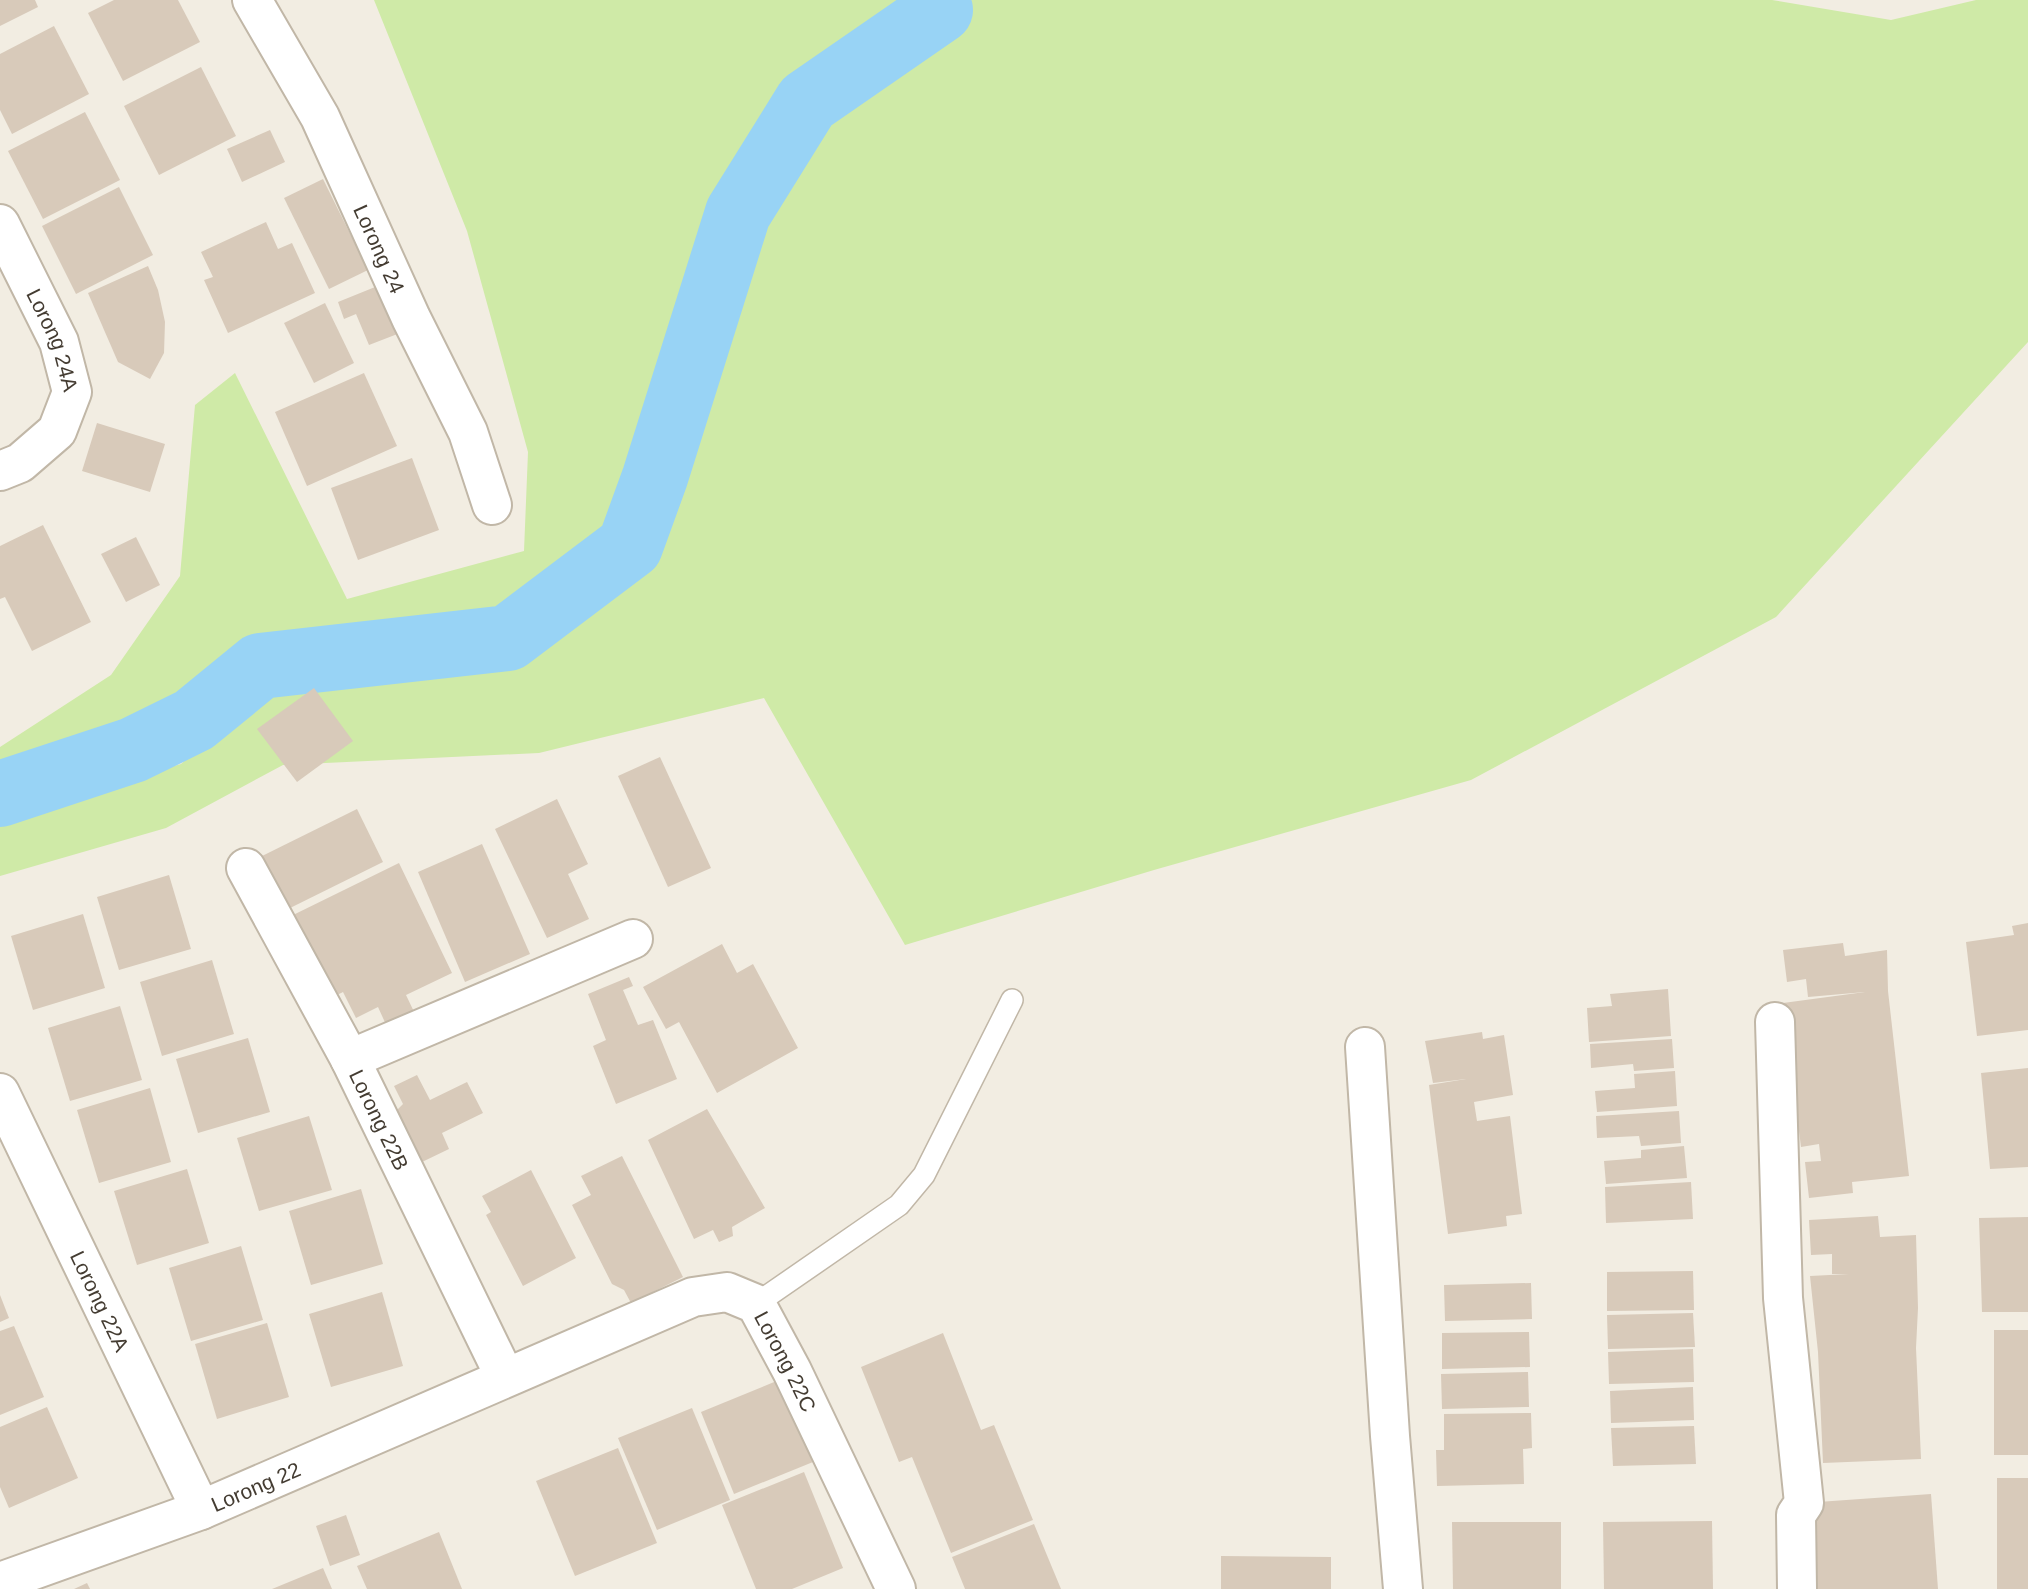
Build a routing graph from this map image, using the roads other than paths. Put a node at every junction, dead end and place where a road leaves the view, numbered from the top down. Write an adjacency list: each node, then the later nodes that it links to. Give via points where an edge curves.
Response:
1 (252, 0): 4 (street, Lorong 24, via 320,117 468,432)
2 (0, 225): 3 (street, Lorong 24A, via 59,342 72,392 57,430 20,463)
3 (0, 471)
4 (492, 505)
5 (246, 868): 10 (street, Lorong 22B)
6 (633, 939): 10 (street)
7 (1012, 1000): 12 (lane, via 924,1175 899,1205)
8 (1775, 1022): 18 (street, via 1783,1298 1804,1503 1796,1515)
9 (1365, 1047): 17 (street)
10 (350, 1059): 13 (street, Lorong 22B)
11 (0, 1093): 14 (street, Lorong 22A)
12 (756, 1304): 13 (street, Lorong 22C, via 727,1292 693,1297); 16 (street, Lorong 22C)
13 (505, 1377): 14 (street, Lorong 22)
14 (201, 1510): 15 (street, Lorong 22)
15 (0, 1582)
16 (896, 1589)
17 (1404, 1589)
18 (1797, 1589)

